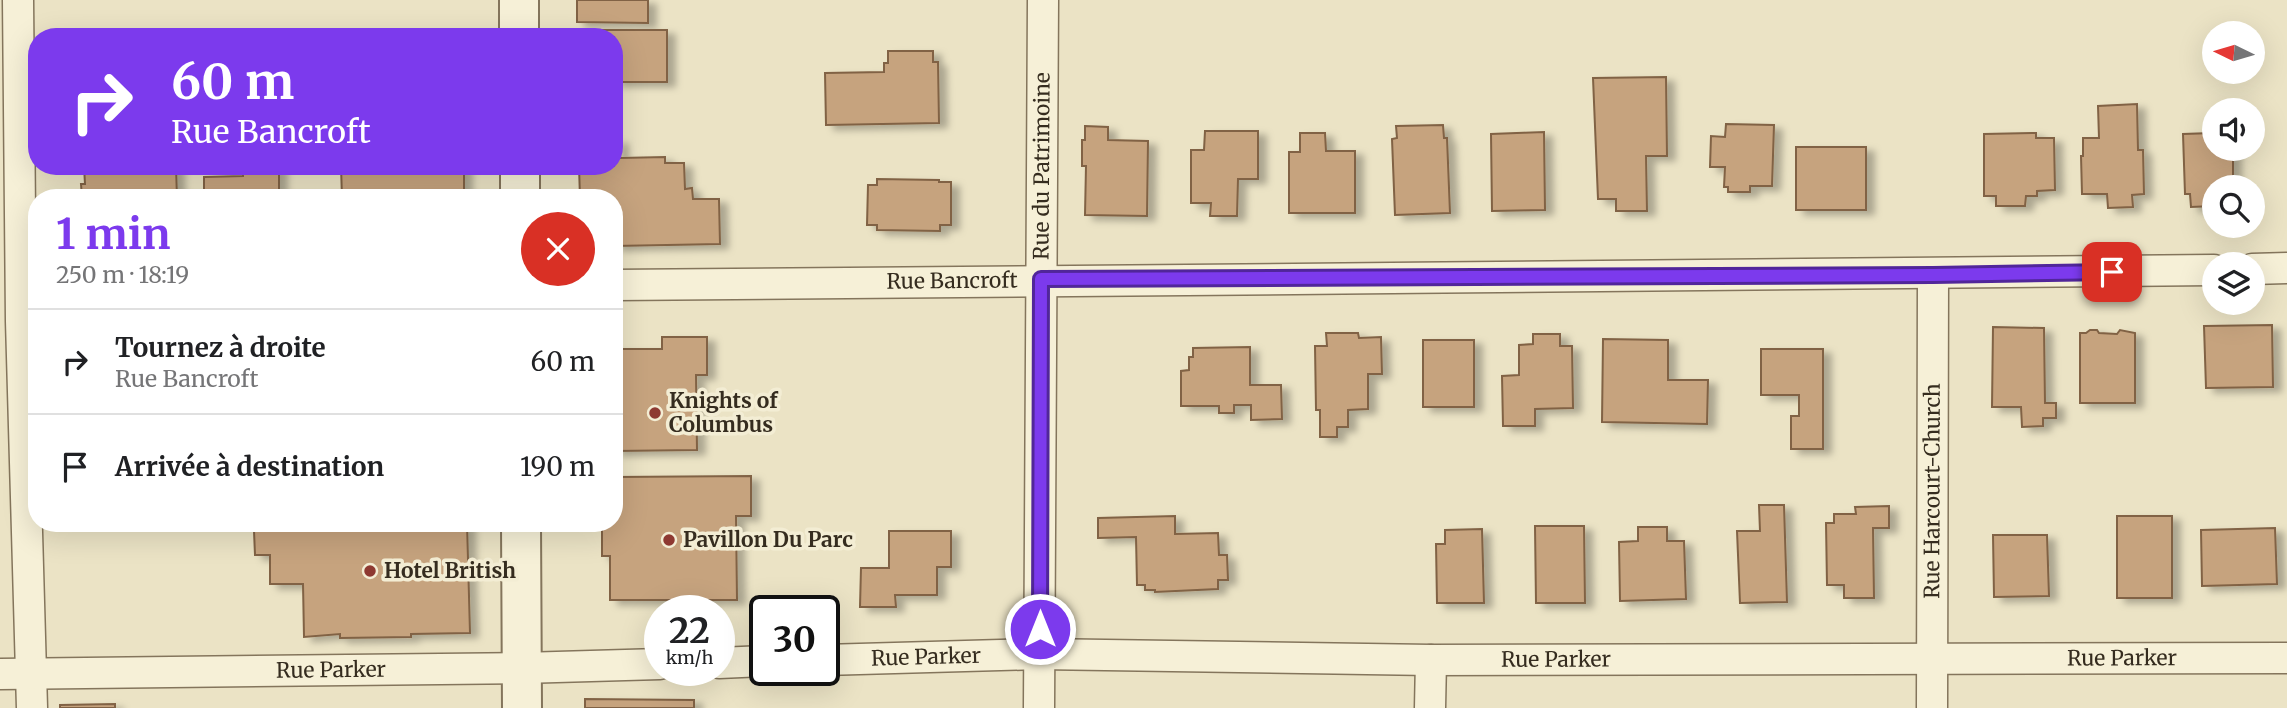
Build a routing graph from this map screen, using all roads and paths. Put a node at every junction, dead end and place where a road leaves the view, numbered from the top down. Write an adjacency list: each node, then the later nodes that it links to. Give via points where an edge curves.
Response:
1 (18, 0): 11 (street)
2 (519, 0): 4 (street)
3 (1043, 0): 9 (street, Rue du Patrimoine)
4 (519, 28)
5 (2287, 268): 6 (street)
6 (2265, 269)
7 (2202, 270): 8 (street, Rue Bancroft)
8 (1933, 275): 9 (street, Rue Bancroft); 17 (street, Rue Harcourt-Church)
9 (1041, 279): 10 (street, Rue Bancroft); 13 (street, Rue du Patrimoine)
10 (623, 285)
11 (19, 296): 20 (street)
12 (521, 532): 19 (street)
13 (1039, 654): 15 (street, Rue Parker); 16 (street, Rue Parker); 24 (street, Rue du Patrimoine)
14 (2287, 658): 17 (street, Rue Parker)
15 (840, 660)
16 (1431, 660): 17 (street, Rue Parker); 25 (street)
17 (1931, 660): 26 (street, Rue Harcourt-Church)
18 (644, 664): 19 (street, Rue Parker)
19 (522, 668): 20 (street, Rue Parker); 23 (street)
20 (31, 673): 21 (street, Rue Parker); 22 (street)
21 (0, 674)
22 (32, 708)
23 (522, 708)
24 (1039, 708)
25 (1430, 708)
26 (1932, 708)

